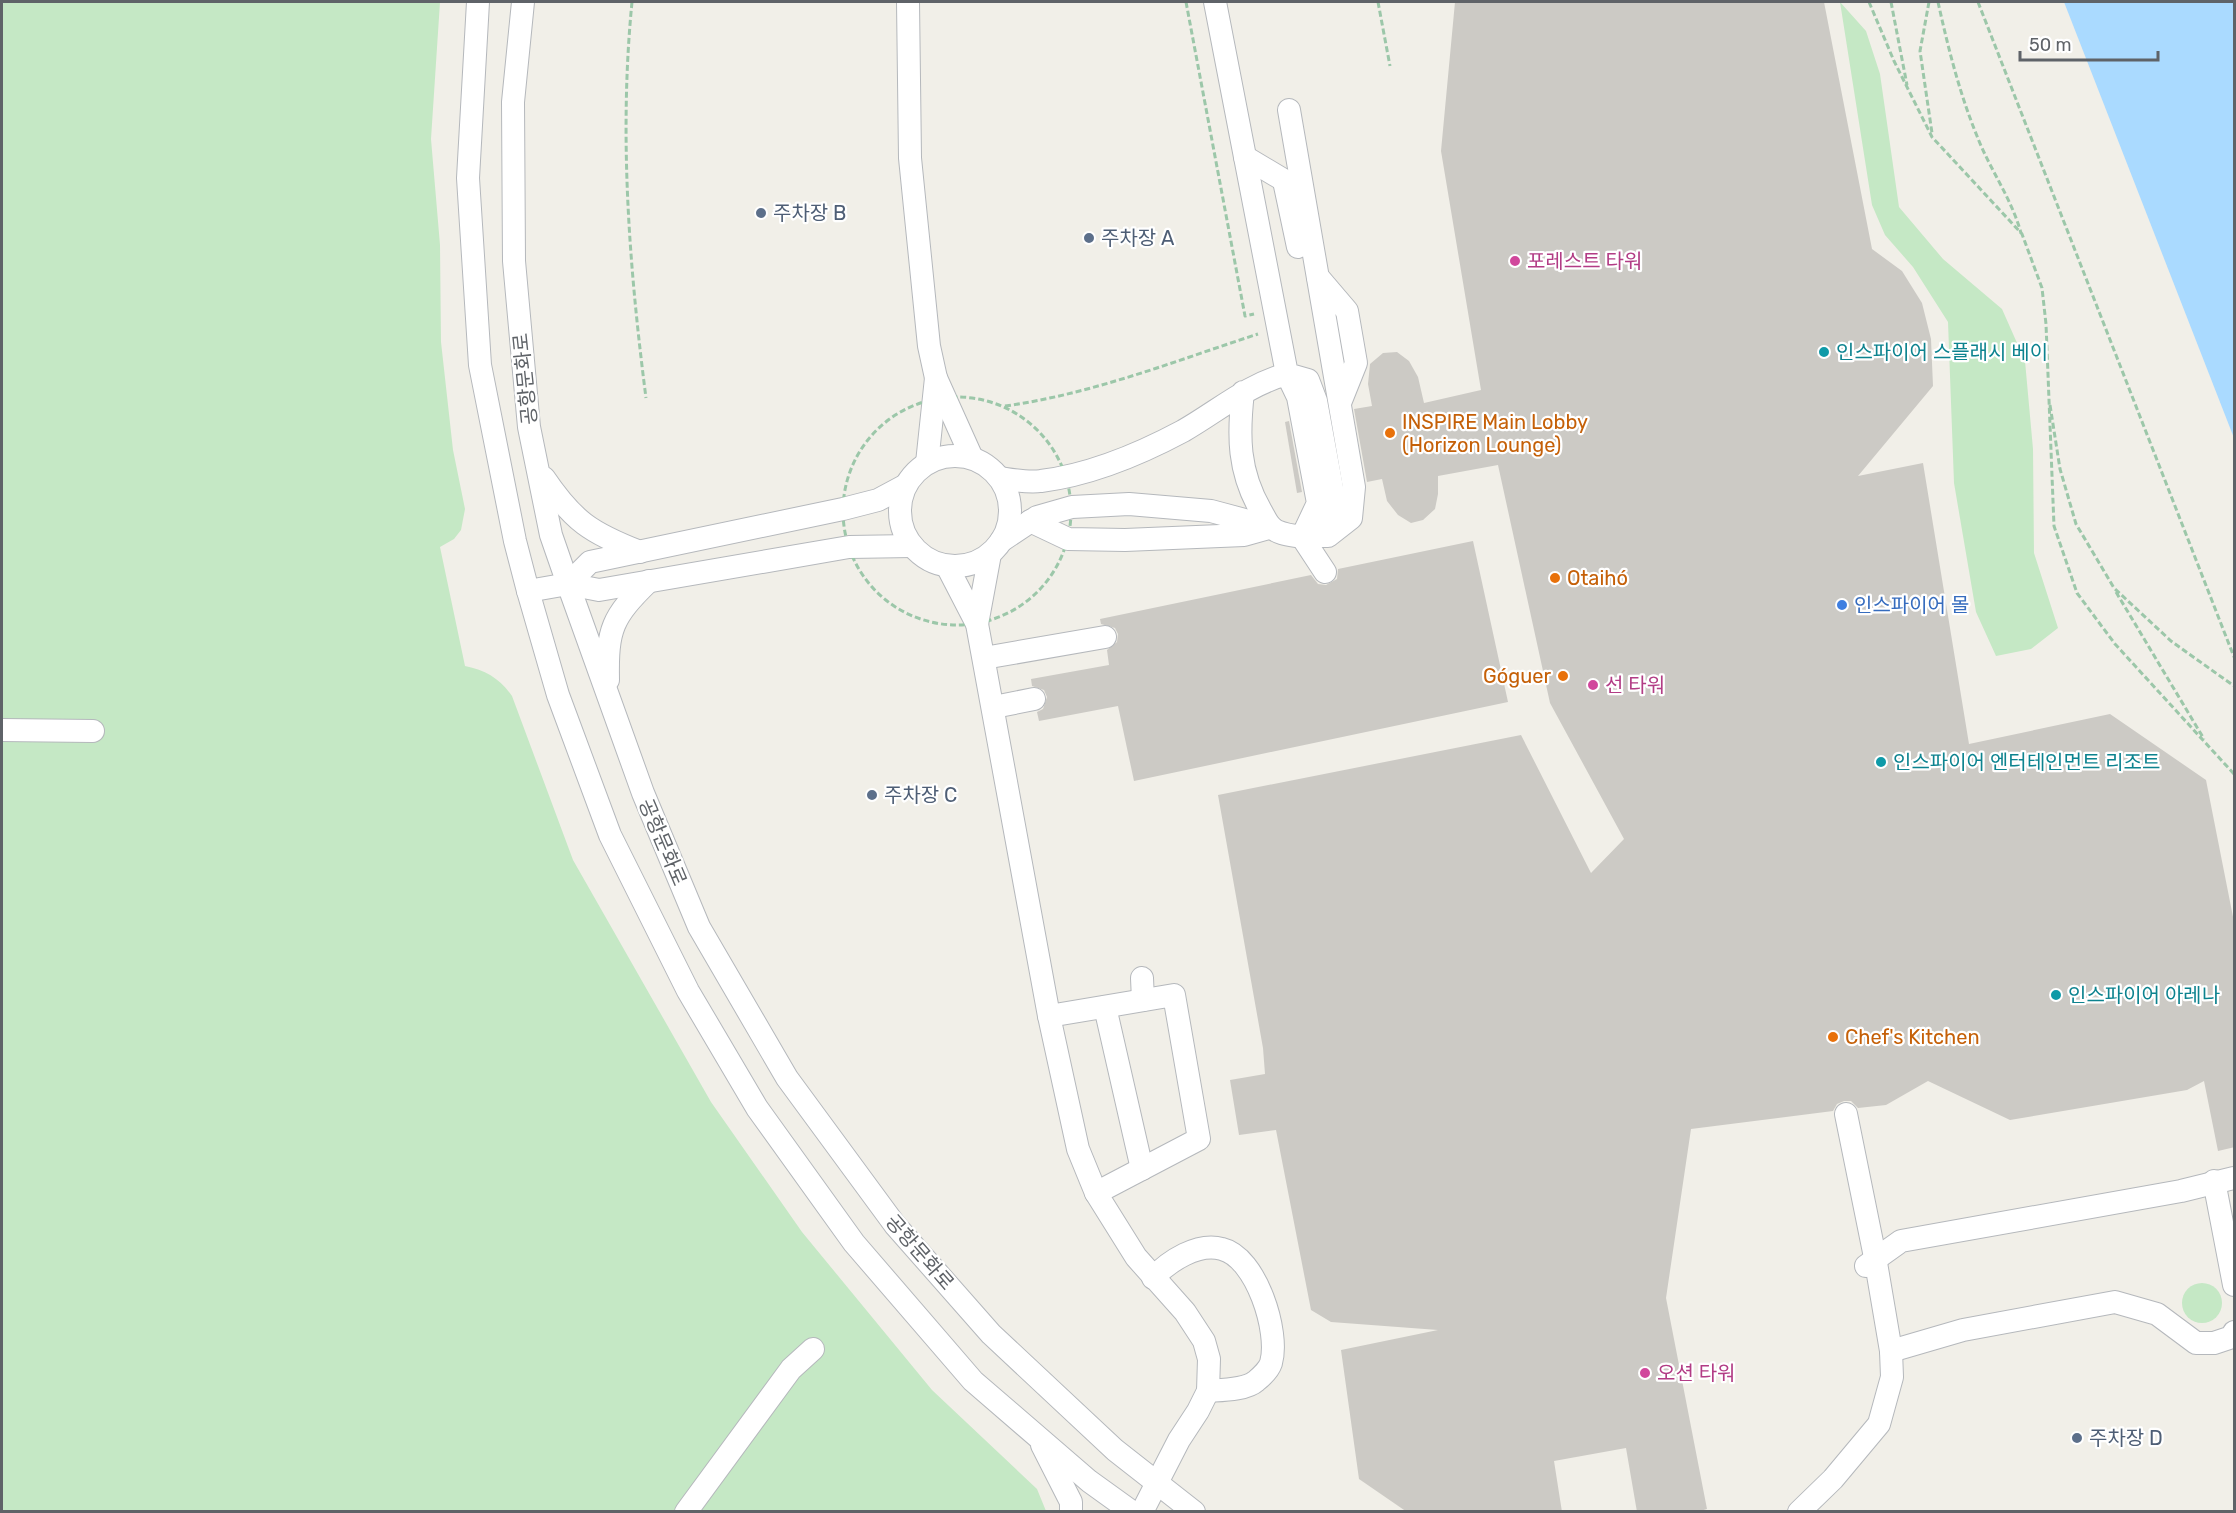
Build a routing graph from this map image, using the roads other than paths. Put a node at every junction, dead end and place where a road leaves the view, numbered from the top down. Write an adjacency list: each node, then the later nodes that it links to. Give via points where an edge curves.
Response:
1 (478, 2): 27 (street, 공항문화로, via 468,178 480,365)
2 (523, 2): 14 (street, 공항문화로, via 513,102 514,261 530,427)
3 (908, 2): 9 (street, via 910,158 929,346)
4 (1215, 2): 6 (street)
5 (1289, 110): 7 (street)
6 (1245, 157): 7 (street); 8 (street)
7 (1294, 186): 11 (street, via 1318,276); 11 (street, via 1318,348)
8 (1287, 374): 10 (street, via 1264,380); 19 (street, via 1298,397 1318,503)
9 (938, 391): 12 (street); 13 (street)
10 (1243, 392): 15 (street, via 1183,430 1135,454 1039,482); 18 (street, via 1238,434 1243,469 1254,499)
11 (1340, 405): 19 (street, via 1354,487 1351,518 1328,536)
12 (972, 458): 13 (street, via 957,455); 15 (street)
13 (927, 463): 16 (street)
14 (538, 470): 22 (street, via 559,501 585,527); 26 (street, 공항문화로, via 551,535)
15 (1000, 478): 21 (street, via 1008,493 1010,510 1008,526)
16 (906, 485): 20 (street, via 900,500 900,516); 22 (street, via 879,500)
17 (1030, 521): 18 (street, via 1072,507 1129,504 1211,510); 18 (street, via 1068,539 1244,535); 21 (street)
18 (1271, 527): 19 (street, via 1281,534)
19 (1302, 537): 24 (street)
20 (912, 546): 23 (street); 25 (street, via 849,547)
21 (995, 548): 23 (street, via 977,562); 28 (street)
22 (640, 552): 26 (street, via 590,562)
23 (947, 566): 28 (street)
24 (1325, 572)
25 (649, 581): 26 (street, via 599,590); 32 (street, via 613,624 608,646)
26 (568, 584): 27 (street); 32 (street, 공항문화로)
27 (528, 591): 51 (street, 공항문화로, via 558,695 610,835 688,991 757,1108 854,1243 973,1381)
28 (977, 624): 30 (street)
29 (1106, 637): 30 (street)
30 (984, 658): 33 (street)
31 (1034, 699): 33 (street)
32 (609, 700): 52 (street, 공항문화로, via 643,794 699,927 787,1078 895,1225 991,1334)
33 (994, 707): 39 (street)
34 (2, 730): 35 (street)
35 (93, 730)
36 (1142, 978): 37 (street)
37 (1143, 1000): 38 (street); 41 (street, via 1174,995 1199,1139)
38 (1106, 1007): 39 (street); 41 (street)
39 (1050, 1016): 43 (street, via 1078,1149)
40 (1846, 1114): 44 (street)
41 (1142, 1169): 43 (street)
42 (2224, 1180): 44 (street, via 1901,1241); 46 (street)
43 (1096, 1193): 45 (street)
44 (1869, 1263): 49 (street)
45 (1153, 1278): 50 (street, via 1185,1312 1204,1341 1209,1359); 50 (street, via 1167,1263 1205,1247 1223,1249 1237,1257 1256,1282 1269,1311 1274,1339 1270,1365 1254,1383)
46 (2235, 1285)
47 (2235, 1332): 49 (street, via 2232,1337 2214,1343 2196,1343 2157,1314 2115,1302 1963,1330)
48 (813, 1349): 54 (street, via 791,1369)
49 (1891, 1351): 57 (street, via 1892,1377 1879,1424)
50 (1208, 1391): 52 (street)
51 (1037, 1436): 53 (street, 공항문화로); 55 (street, via 1071,1502)
52 (1155, 1484): 53 (street); 56 (street, 공항문화로)
53 (1130, 1510)
54 (686, 1512)
55 (1071, 1512)
56 (1194, 1512)
57 (1799, 1512)

